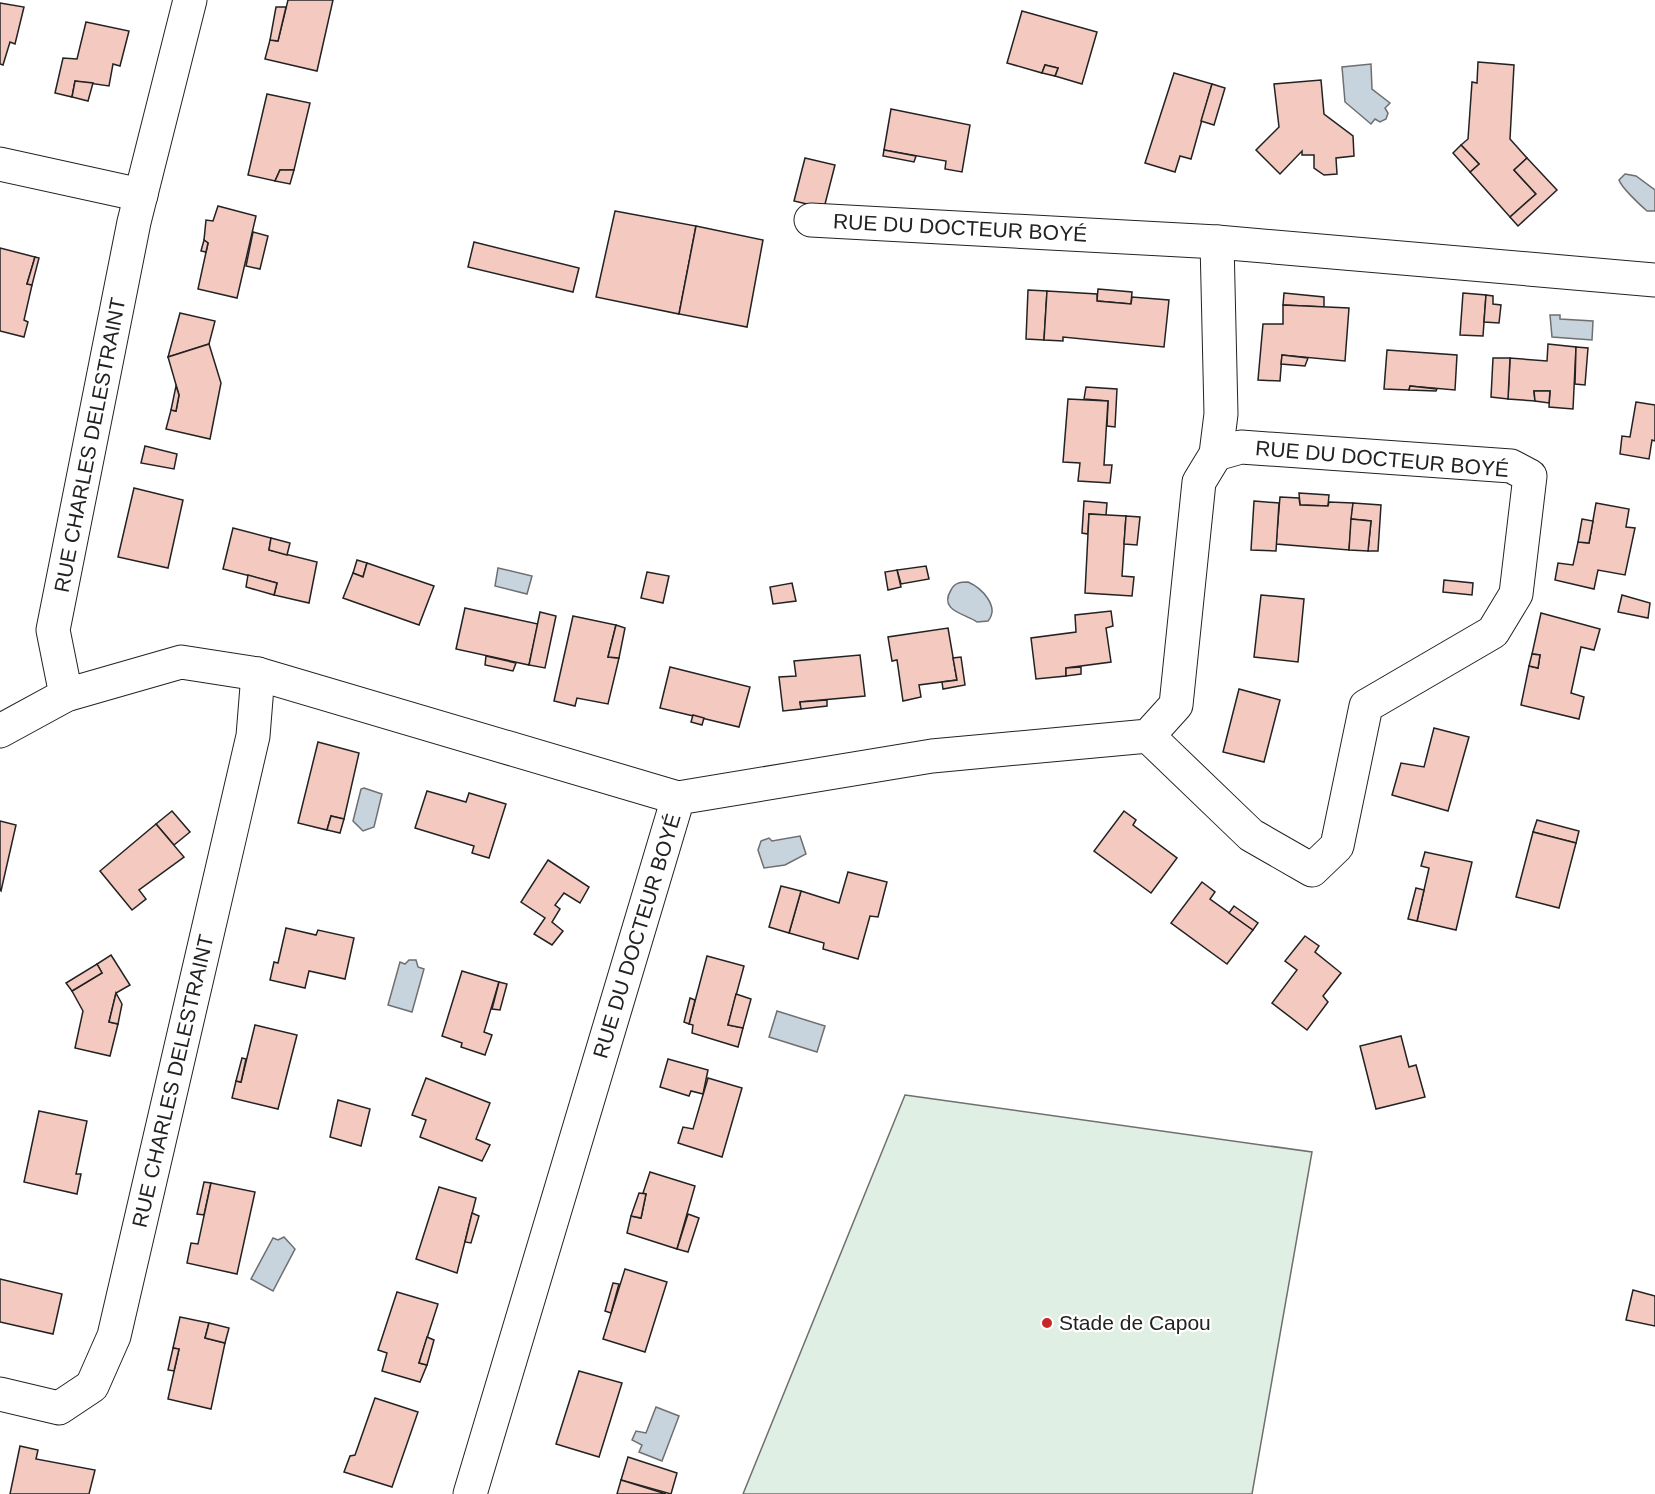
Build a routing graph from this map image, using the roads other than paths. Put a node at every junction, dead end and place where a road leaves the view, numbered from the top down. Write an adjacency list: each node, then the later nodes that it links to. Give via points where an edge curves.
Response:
1 (190, 0): 3 (street, RUE CHARLES DELESTRAINT)
2 (0, 164): 3 (street)
3 (141, 195): 9 (street, RUE CHARLES DELESTRAINT, via 53,630)
4 (812, 220): 5 (street, RUE DU DOCTEUR BOYÉ)
5 (1216, 242): 6 (street, RUE DU DOCTEUR BOYÉ); 7 (street, via 1221,414)
6 (1655, 280)
7 (1216, 454): 11 (street, via 1199,482 1176,705); 11 (street, RUE DU DOCTEUR BOYÉ, via 1241,447 1511,466 1530,476 1516,594 1493,632 1366,706 1338,846 1312,870 1251,835)
8 (258, 674): 9 (street, via 181,662); 12 (street); 13 (street, RUE CHARLES DELESTRAINT, via 252,736 114,1336 92,1386 59,1408)
9 (66, 695): 10 (street)
10 (0, 731)
11 (1148, 736): 12 (street, RUE DU DOCTEUR BOYÉ, via 932,756)
12 (678, 798): 14 (street, RUE DU DOCTEUR BOYÉ)
13 (0, 1394)
14 (470, 1494)

